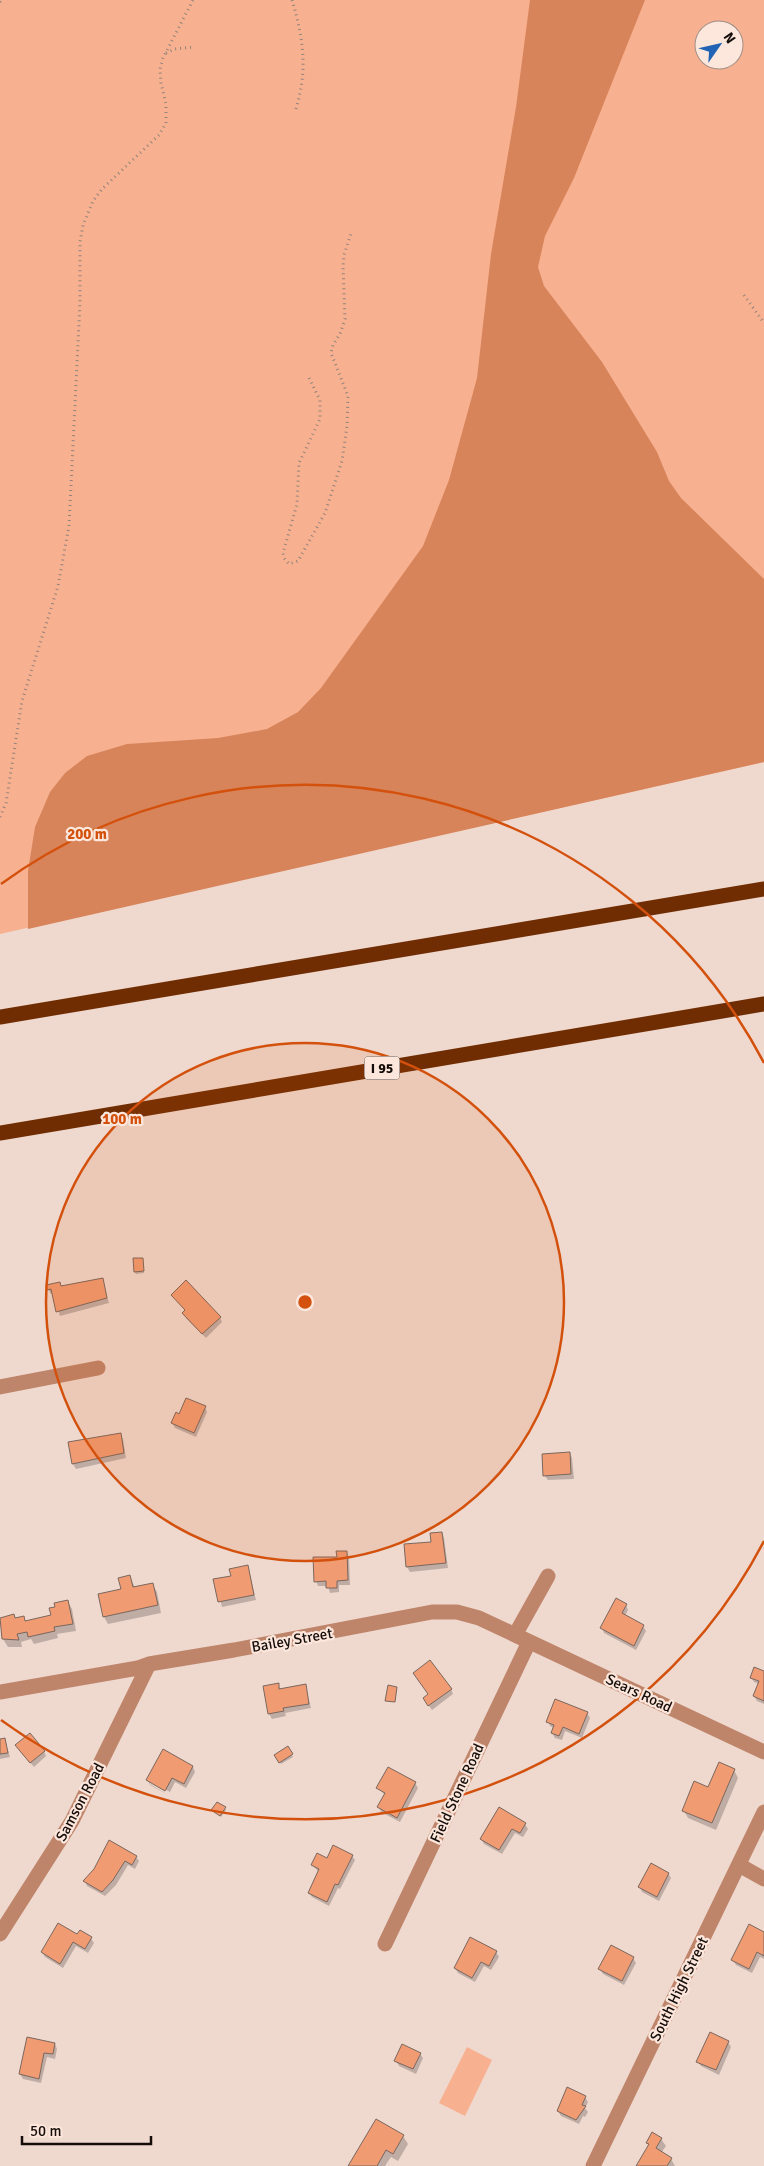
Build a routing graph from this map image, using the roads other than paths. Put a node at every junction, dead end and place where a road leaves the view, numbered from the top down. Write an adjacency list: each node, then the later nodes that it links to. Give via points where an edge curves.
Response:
1 (764, 889): 3 (highway)
2 (764, 1004): 4 (highway, I 95)
3 (0, 1017)
4 (0, 1133)
5 (98, 1368): 6 (street)
6 (0, 1387)
7 (548, 1576): 8 (street)
8 (514, 1635): 9 (street, Sears Road); 10 (street, Bailey Street, via 479,1618 456,1612 432,1612)
9 (530, 1642): 12 (street, Sears Road); 17 (street, Field Stone Road)
10 (149, 1664): 11 (street, Bailey Street); 16 (street, Samson Road, via 72,1821)
11 (0, 1692)
12 (764, 1752)
13 (764, 1812): 14 (street, South High Street)
14 (739, 1865): 15 (street); 18 (street, South High Street)
15 (764, 1879)
16 (0, 1934)
17 (386, 1944)
18 (593, 2166)

